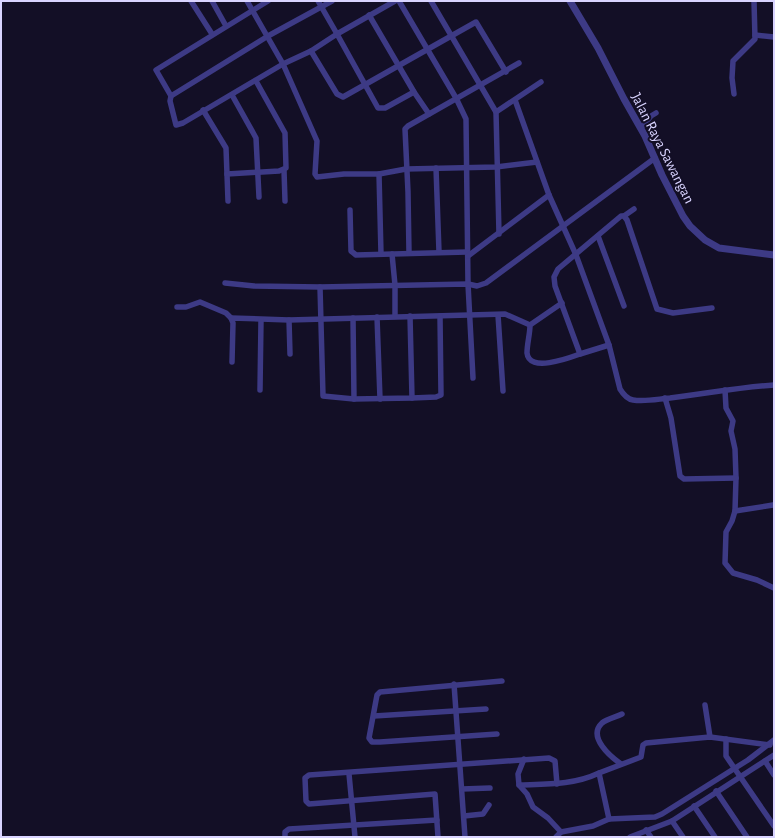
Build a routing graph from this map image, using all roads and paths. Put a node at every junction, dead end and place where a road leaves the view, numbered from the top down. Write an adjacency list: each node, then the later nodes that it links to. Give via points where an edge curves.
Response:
1 (191, 1): 16 (street)
2 (212, 1): 15 (street)
3 (247, 1): 13 (street)
4 (268, 1): 13 (street)
5 (318, 1): 12 (street)
6 (332, 1): 12 (street)
7 (395, 1): 14 (street)
8 (399, 1): 22 (street)
9 (431, 1): 18 (street)
10 (570, 1): 42 (street, Jalan Raya Sawangan)
11 (754, 1): 19 (street)
12 (322, 7): 17 (street); 20 (street)
13 (253, 10): 15 (street); 20 (street)
14 (369, 16): 17 (street); 26 (street)
15 (226, 26): 16 (street)
16 (212, 34): 35 (street, via 156,70)
17 (337, 34): 23 (street); 31 (street)
18 (451, 35): 22 (street); 27 (street, via 476,22); 30 (street)
19 (755, 35): 21 (street); 33 (street, via 753,44 736,58 732,65)
20 (268, 36): 25 (street); 35 (street)
21 (774, 37)
22 (426, 50): 26 (street); 36 (street)
23 (311, 51): 25 (street); 31 (street, via 339,96 346,96)
24 (519, 63): 27 (street)
25 (283, 64): 28 (street); 52 (street, via 317,141 316,177)
26 (399, 66): 31 (street); 32 (street)
27 (506, 72): 30 (street)
28 (256, 81): 34 (street); 49 (street, via 285,133)
29 (541, 82): 37 (street)
30 (481, 85): 36 (street); 39 (street)
31 (365, 86): 32 (street, via 376,107 380,108 385,108)
32 (414, 92): 41 (street)
33 (734, 94)
34 (232, 95): 38 (street); 50 (street, via 256,138)
35 (171, 96): 38 (street, via 177,126)
36 (456, 98): 41 (street); 45 (street, via 466,119)
37 (515, 100): 39 (street); 44 (street)
38 (203, 110): 51 (street, via 226,148)
39 (496, 112): 46 (street)
40 (656, 113): 42 (street)
41 (429, 114): 48 (street, via 405,130)
42 (641, 128): 43 (street, Jalan Raya Sawangan)
43 (655, 158): 60 (street); 69 (street, Jalan Raya Sawangan, via 683,216 705,240 728,250)
44 (537, 162): 46 (street); 53 (street)
45 (466, 167): 46 (street); 47 (street); 67 (street)
46 (496, 167): 61 (street)
47 (436, 168): 48 (street); 63 (street)
48 (406, 169): 52 (street); 64 (street)
49 (284, 170): 50 (street); 56 (street)
50 (257, 172): 51 (street); 54 (street)
51 (227, 174): 55 (street)
52 (379, 174): 65 (street)
53 (550, 195): 60 (street); 61 (street)
54 (259, 197)
55 (228, 201)
56 (285, 202)
57 (634, 209): 59 (street)
58 (350, 210): 65 (street, via 353,254)
59 (624, 216): 62 (street, via 618,218); 77 (street, via 655,307 673,313)
60 (564, 225): 68 (street); 71 (street, via 490,281 478,286)
61 (499, 234): 67 (street)
62 (598, 236): 68 (street); 75 (street)
63 (439, 252): 64 (street); 67 (street)
64 (409, 253): 66 (street)
65 (381, 254): 66 (street)
66 (392, 254): 72 (street)
67 (468, 254): 71 (street)
68 (576, 255): 74 (street, via 558,269 554,277); 90 (street)
69 (774, 255)
70 (225, 283): 73 (street)
71 (468, 284): 72 (street); 78 (street)
72 (395, 285): 73 (street); 80 (street)
73 (320, 287): 85 (street)
74 (562, 303): 89 (street); 92 (street)
75 (624, 306)
76 (177, 307): 84 (street, via 200,302 226,313)
77 (712, 308)
78 (470, 315): 79 (street); 82 (street); 94 (street)
79 (498, 315): 89 (street, via 508,314); 98 (street)
80 (395, 316): 81 (street); 83 (street)
81 (410, 316): 82 (street); 99 (street)
82 (440, 316): 99 (street, via 441,395 436,398)
83 (377, 317): 86 (street); 102 (street)
84 (231, 318): 87 (street); 93 (street)
85 (322, 318): 86 (street); 88 (street); 101 (street, via 322,395)
86 (353, 318): 101 (street)
87 (261, 320): 88 (street); 96 (street)
88 (289, 320): 91 (street)
89 (530, 325): 92 (street, via 527,354 530,361 540,363)
90 (609, 345): 92 (street); 100 (street, via 620,389 626,397 633,400)
91 (290, 354)
92 (580, 354)
93 (232, 362)
94 (473, 378)
95 (774, 385): 97 (street)
96 (260, 390)
97 (725, 390): 100 (street); 103 (street, via 726,408 733,421 731,431)
98 (503, 391)
99 (412, 398): 102 (street)
100 (665, 398): 103 (street, via 671,418 680,476 684,479)
101 (354, 399): 102 (street)
102 (380, 399)
103 (736, 478): 105 (street)
104 (773, 505): 105 (street)
105 (735, 511): 106 (street, via 726,532 726,566 733,573)
106 (774, 588)
107 (502, 681): 108 (street)
108 (454, 684): 111 (street); 113 (street, via 380,692 377,695)
109 (705, 705): 116 (street)
110 (486, 709): 111 (street)
111 (456, 710): 113 (street); 115 (street)
112 (622, 714): 124 (street, via 599,727 601,747)
113 (374, 716): 115 (street, via 370,736 372,742)
114 (497, 734): 115 (street)
115 (459, 737): 123 (street)
116 (710, 737): 117 (street); 124 (street, via 644,744 641,757)
117 (726, 739): 119 (street); 125 (street, via 726,756)
118 (774, 740): 119 (street)
119 (770, 745): 125 (street)
120 (774, 755): 122 (street)
121 (524, 759): 123 (street); 130 (street, via 553,760); 131 (street, via 518,774)
122 (765, 761): 128 (street); 129 (street)
123 (460, 764): 127 (street); 133 (street)
124 (621, 764): 126 (street)
125 (735, 768): 129 (street); 139 (street, via 655,817)
126 (599, 773): 130 (street, via 584,780); 139 (street)
127 (349, 774): 135 (street); 135 (street, via 306,776 306,801 309,804)
128 (774, 774)
129 (741, 777): 134 (street); 143 (street)
130 (557, 784): 131 (street)
131 (519, 785): 145 (street, via 533,807 548,818)
132 (490, 788): 133 (street)
133 (462, 789): 138 (street)
134 (716, 791): 137 (street); 155 (street)
135 (352, 801): 140 (street, via 435,791); 142 (street)
136 (489, 805): 138 (street, via 483,814)
137 (694, 806): 141 (street); 154 (street)
138 (464, 816): 149 (street)
139 (609, 819): 145 (street, via 593,826)
140 (438, 820): 142 (street); 148 (street)
141 (672, 821): 144 (street); 153 (street)
142 (354, 824): 146 (street, via 289,829 285,832); 147 (street)
143 (774, 826)
144 (646, 830): 151 (street); 152 (street)
145 (560, 832): 150 (street)
146 (285, 837)
147 (355, 837)
148 (438, 837)
149 (465, 837)
150 (556, 837)
151 (630, 837)
152 (651, 837)
153 (683, 837)
154 (715, 837)
155 (747, 837)

